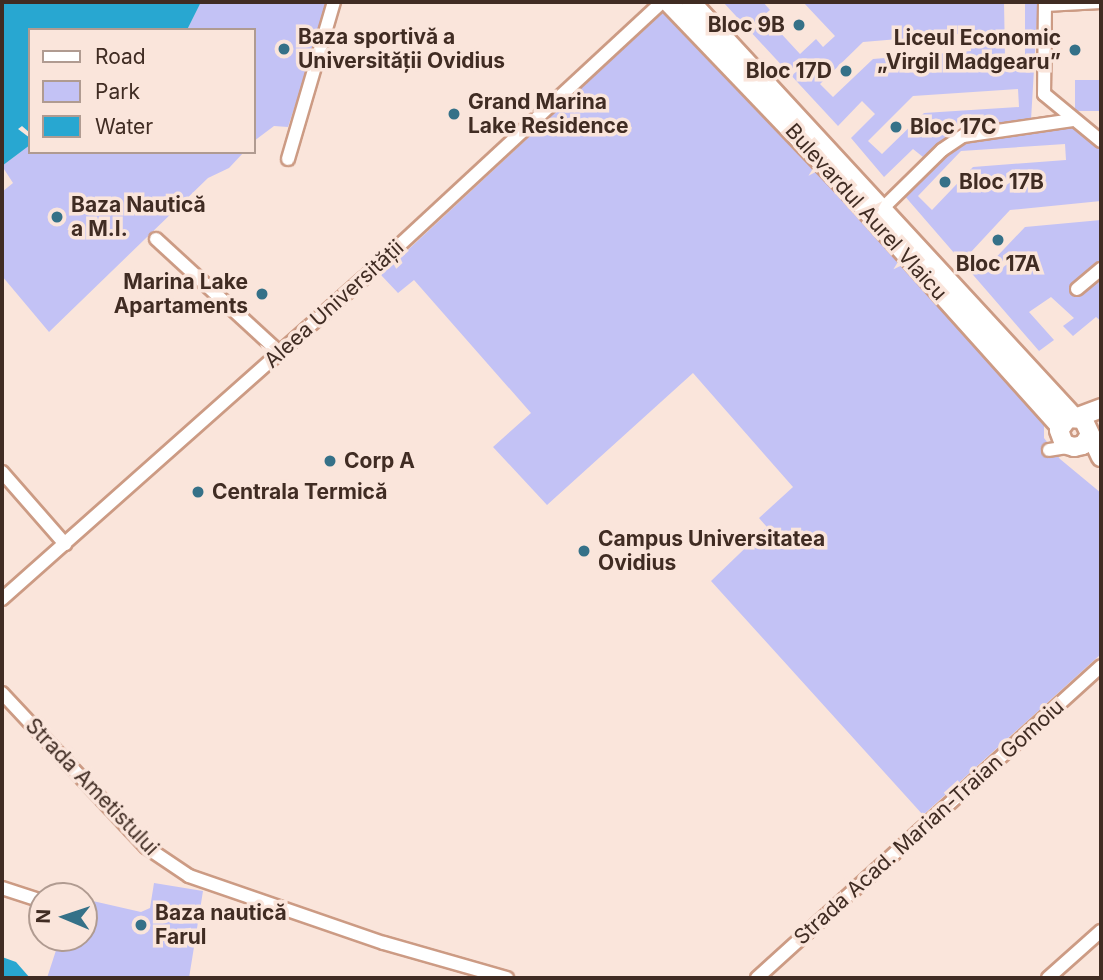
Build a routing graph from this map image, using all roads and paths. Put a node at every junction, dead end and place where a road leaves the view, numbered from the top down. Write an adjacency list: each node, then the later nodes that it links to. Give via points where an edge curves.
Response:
1 (334, 2): 9 (street)
2 (662, 2): 14 (street, Aleea Universității)
3 (668, 2): 16 (main road, Bulevardul Aurel Vlaicu)
4 (691, 2): 10 (main road, Bulevardul Aurel Vlaicu)
5 (1101, 2): 6 (street)
6 (1045, 3): 7 (street, via 1044,94)
7 (1073, 120): 8 (street); 10 (street, via 963,136 942,150)
8 (1101, 141)
9 (288, 159)
10 (884, 207): 16 (main road, Bulevardul Aurel Vlaicu)
11 (156, 239): 14 (street)
12 (1101, 269): 13 (street)
13 (1077, 289)
14 (279, 353): 20 (street, Aleea Universității)
15 (1101, 408): 16 (main road)
16 (1078, 429): 17 (main road, Bulevardul Aurel Vlaicu); 18 (main road, Bulevardul Aurel Vlaicu)
17 (1101, 457)
18 (1101, 466)
19 (2, 472): 20 (street)
20 (65, 544): 21 (street, Aleea Universității)
21 (2, 600)
22 (1101, 666): 28 (street, Strada Acad. Marian-Traian Gomoiu)
23 (2, 693): 27 (street, Strada Ametistului, via 146,847 188,876 384,943)
24 (2, 888): 25 (street)
25 (28, 896)
26 (1101, 931): 29 (street)
27 (507, 978)
28 (757, 978)
29 (1048, 978)

